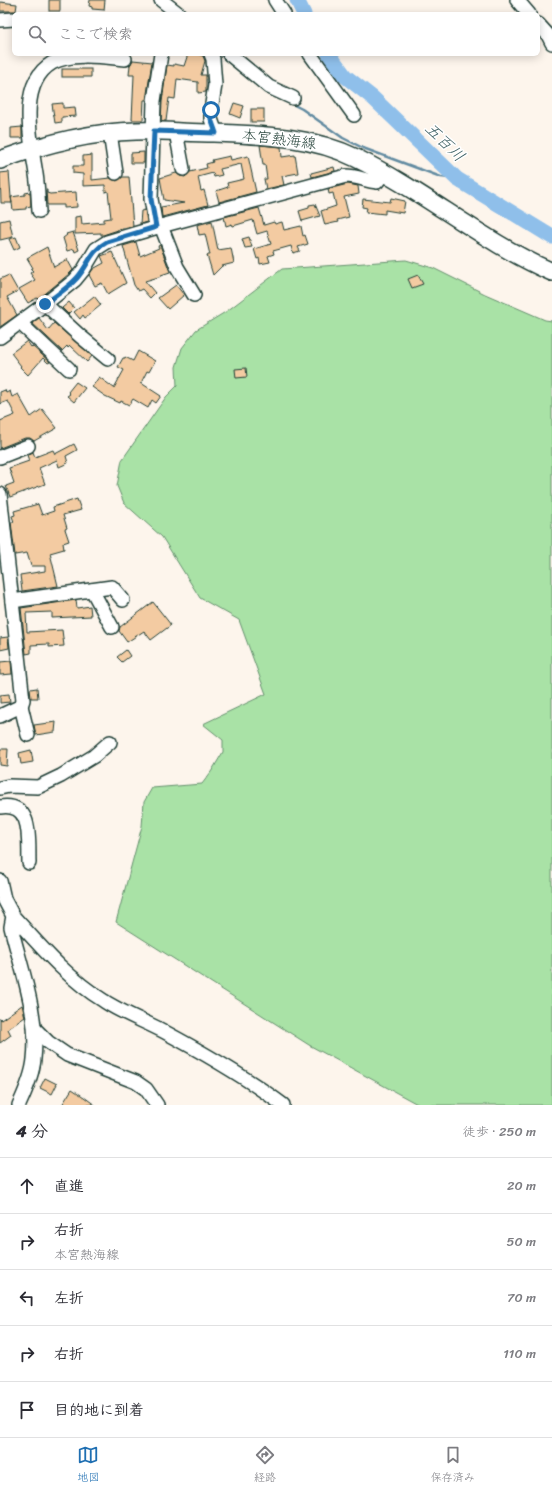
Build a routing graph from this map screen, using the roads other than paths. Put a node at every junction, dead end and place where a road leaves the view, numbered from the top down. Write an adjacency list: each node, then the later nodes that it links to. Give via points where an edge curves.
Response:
1 (161, 0): 4 (street)
2 (275, 0): 5 (street)
3 (517, 0): 6 (street)
4 (174, 9)
5 (283, 12)
6 (527, 12)
7 (12, 19): 8 (street)
8 (0, 20)
9 (540, 26): 10 (street)
10 (551, 36)
11 (161, 56): 18 (street, via 154,101)
12 (212, 56): 21 (street, via 215,84 211,119)
13 (231, 56): 16 (street, via 269,87)
14 (311, 56): 17 (street)
15 (125, 60): 22 (street, via 100,56 67,58 53,62 43,70 36,78 30,100)
16 (293, 98)
17 (354, 115)
18 (154, 131): 19 (main road, 本宮熱海線); 20 (main road, 本宮熱海線); 28 (street, via 151,199)
19 (176, 132): 21 (main road, 本宮熱海線); 24 (street)
20 (110, 133): 22 (main road, 本宮熱海線, via 70,139); 25 (street)
21 (216, 133): 26 (main road, 本宮熱海線, via 278,136 321,144 357,158)
22 (32, 149): 23 (main road, 本宮熱海線); 27 (street)
23 (0, 160)
24 (183, 169)
25 (116, 173)
26 (384, 173): 28 (street, via 377,182 346,176); 29 (main road, 本宮熱海線, via 519,256)
27 (39, 211)
28 (158, 226): 30 (street, via 177,267); 31 (street, via 100,246 75,280)
29 (552, 272)
30 (194, 295)
31 (45, 304): 32 (street); 34 (street)
32 (20, 322): 33 (street); 35 (street)
33 (0, 337)
34 (108, 359)
35 (69, 369)
36 (28, 446): 37 (street)
37 (0, 457)
38 (0, 494): 41 (street)
39 (92, 590): 40 (street, via 112,587); 41 (street); 42 (street)
40 (123, 600)
41 (12, 601): 43 (street, via 23,700)
42 (112, 627)
43 (21, 706): 44 (street); 45 (street)
44 (0, 716)
45 (28, 735)
46 (110, 742): 47 (street, via 94,756 38,787)
47 (0, 788)
48 (0, 807): 49 (street, via 15,807 23,814 28,829)
49 (29, 863)
50 (0, 881): 51 (street)
51 (8, 916): 52 (street); 55 (street, via 65,972 104,1002 215,1061 260,1087)
52 (35, 1029): 53 (street, via 34,1060); 54 (street, via 67,1056 136,1082 146,1089)
53 (21, 1104)
54 (157, 1105)
55 (283, 1105)

